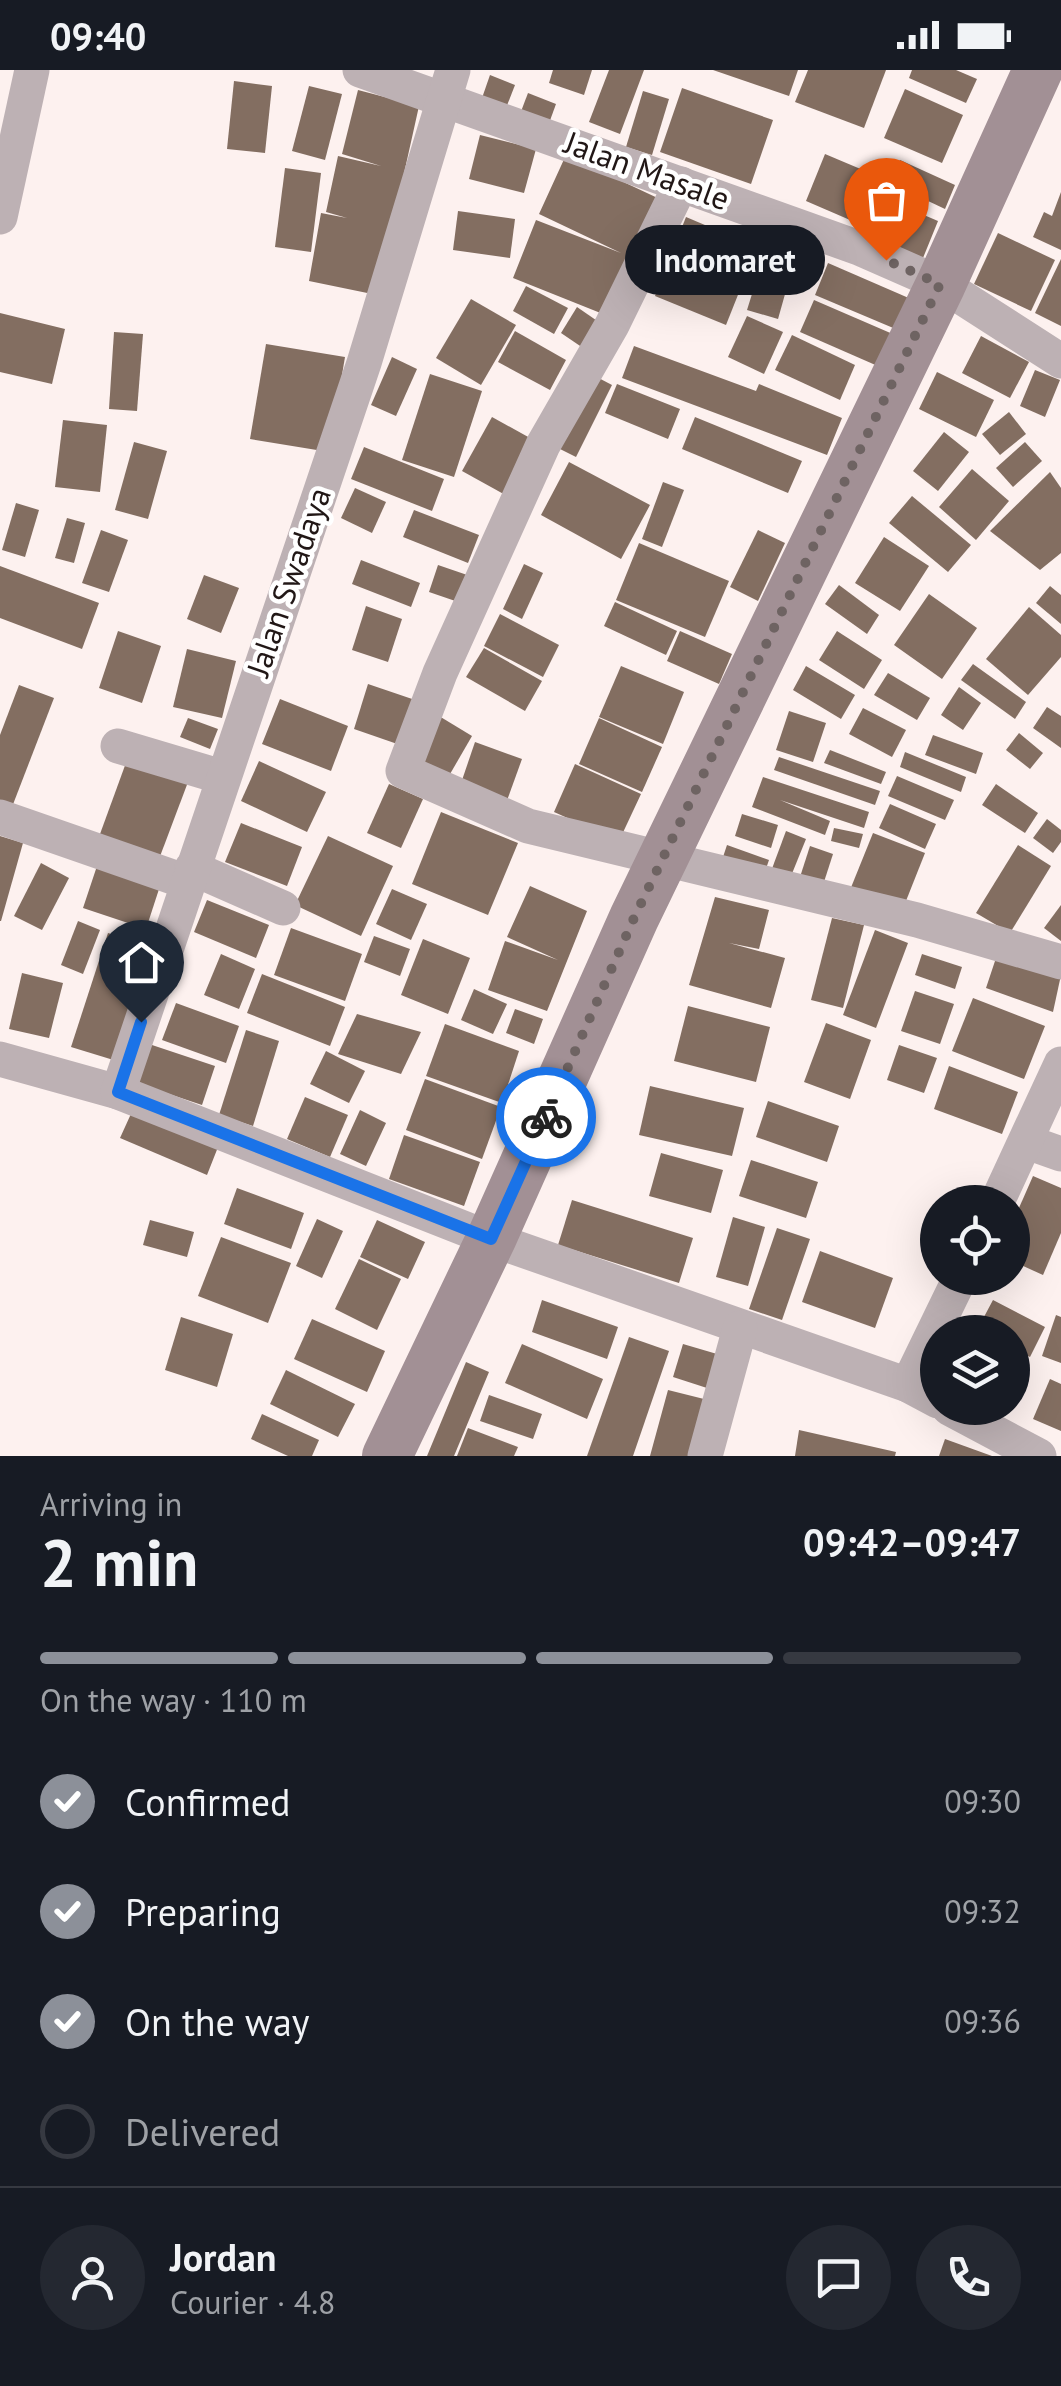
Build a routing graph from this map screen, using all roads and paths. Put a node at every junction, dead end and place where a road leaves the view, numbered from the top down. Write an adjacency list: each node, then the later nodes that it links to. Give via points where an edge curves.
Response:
1 (32, 70): 6 (street)
2 (360, 70): 4 (street, Jalan Masale)
3 (1038, 70): 7 (main road)
4 (448, 84): 5 (street, Jalan Masale); 10 (street, Jalan Swadaya, via 364,363)
5 (682, 184): 7 (street, Jalan Masale); 12 (street, via 543,445 403,772 528,826)
6 (0, 217)
7 (940, 284): 8 (street, Jalan Masale); 12 (main road)
8 (1061, 361)
9 (118, 746): 10 (street)
10 (222, 777): 13 (street, Jalan Swadaya)
11 (0, 817): 13 (street)
12 (662, 860): 15 (street, via 917,920); 22 (main road)
13 (190, 875): 14 (street); 18 (street, Jalan Swadaya)
14 (283, 908)
15 (1061, 962)
16 (0, 1059): 18 (street)
17 (1061, 1064): 19 (street)
18 (118, 1092): 22 (street)
19 (1027, 1142): 20 (street); 21 (street)
20 (1061, 1154)
21 (1006, 1185)
22 (491, 1239): 23 (street); 26 (main road)
23 (740, 1328): 24 (street); 27 (street)
24 (920, 1392)
25 (981, 1425): 28 (street)
26 (387, 1456)
27 (705, 1456)
28 (1039, 1456)

